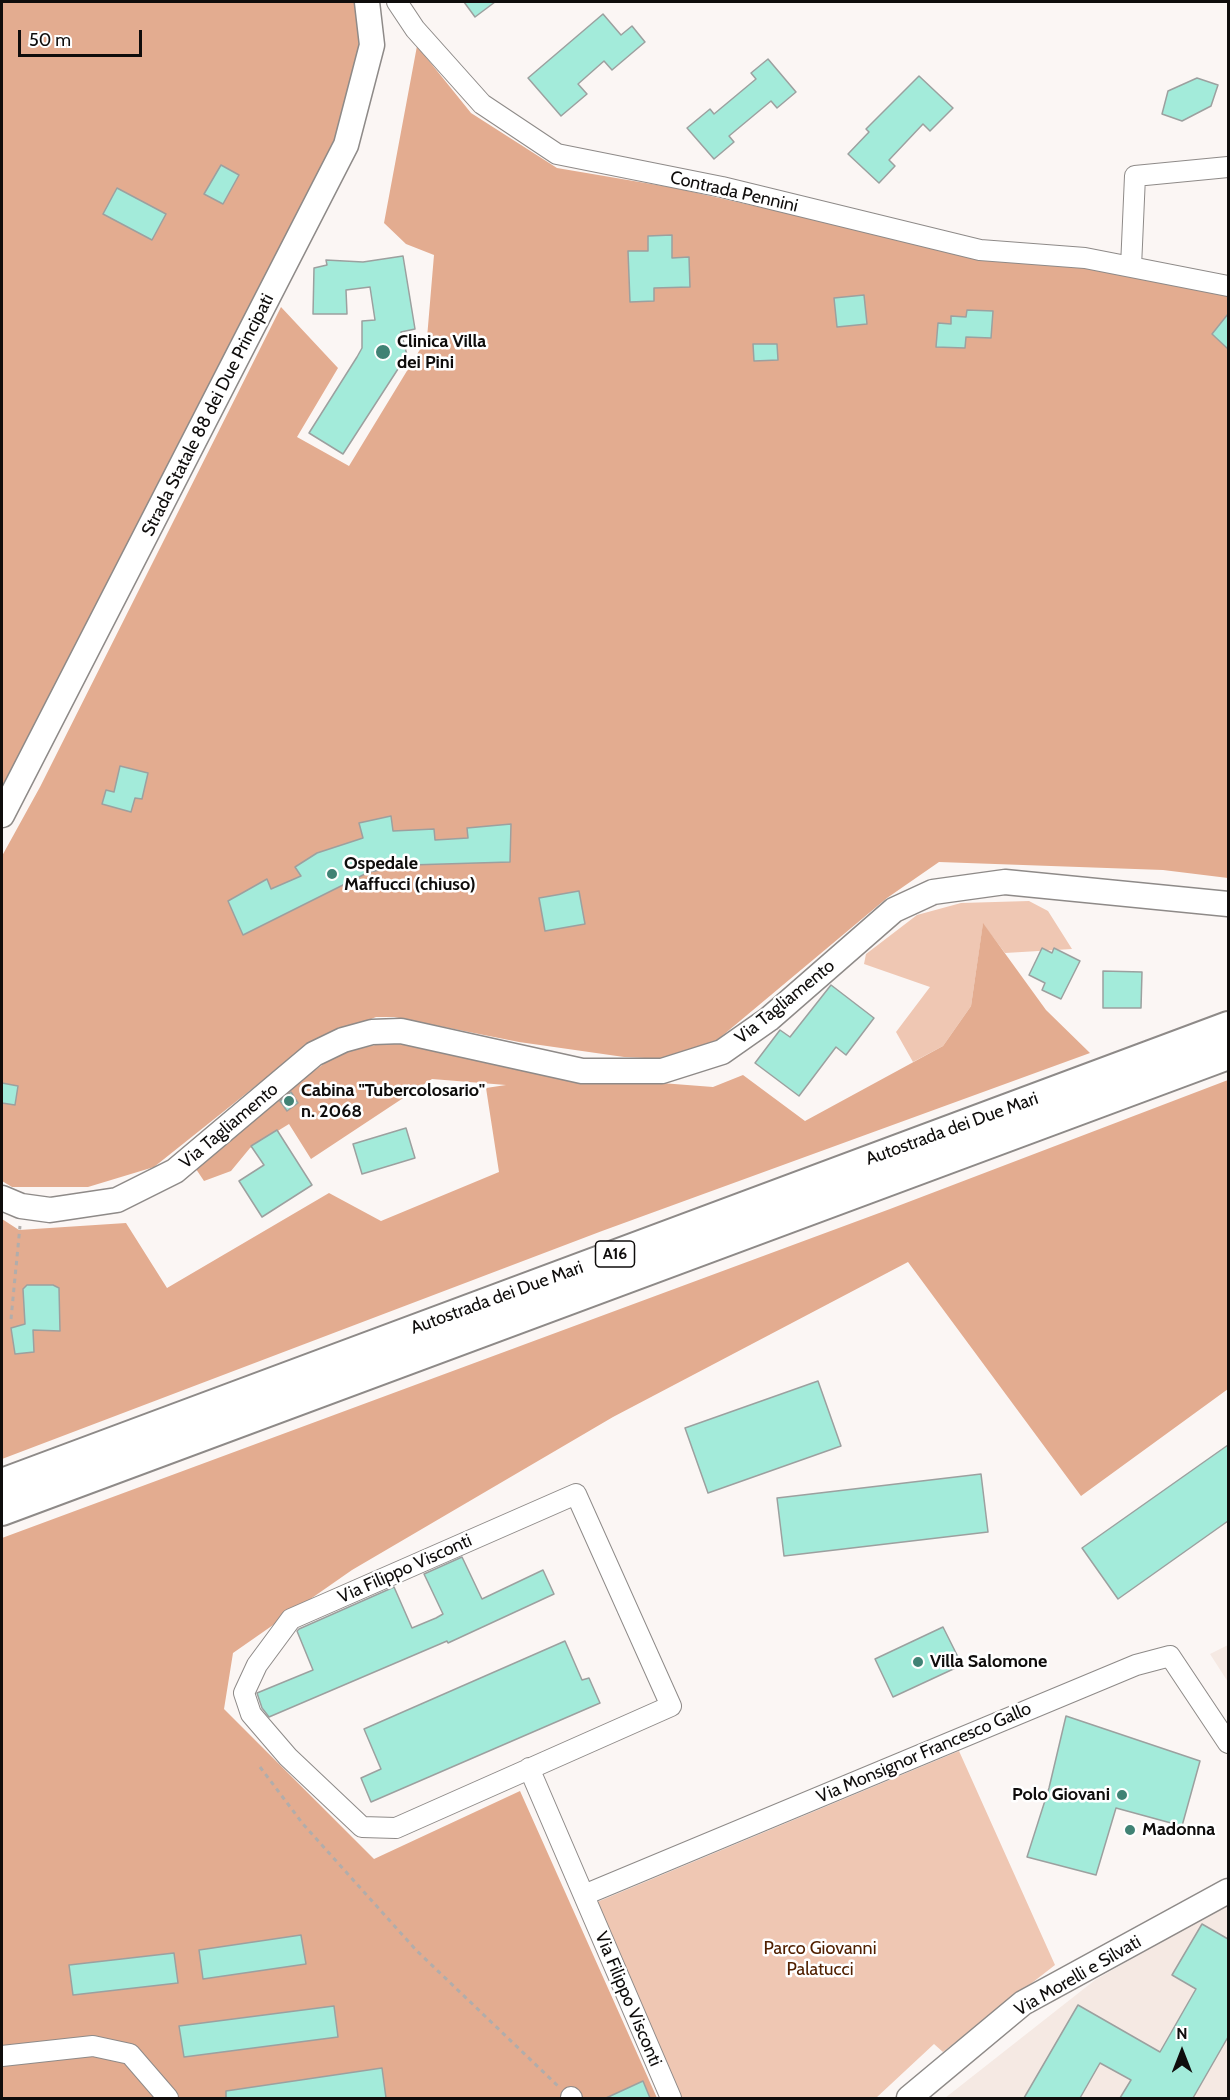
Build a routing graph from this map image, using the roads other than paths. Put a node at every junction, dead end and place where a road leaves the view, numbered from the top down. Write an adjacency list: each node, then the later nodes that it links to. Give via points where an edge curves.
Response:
1 (367, 2): 6 (main road, Strada Statale 88 dei Due Principati, via 372,45 346,145)
2 (397, 2): 4 (street, Contrada Pennini, via 415,29 482,104 557,154 722,187 980,250 1085,258)
3 (1228, 167): 4 (street, via 1135,176)
4 (1131, 267): 5 (street, Contrada Pennini)
5 (1228, 286)
6 (2, 815)
7 (1228, 904): 10 (main road, Via Tagliamento, via 1005,882 933,892 894,910 769,1019 722,1052 662,1071 582,1071 401,1031 372,1032 314,1054 161,1180 117,1200 50,1210)
8 (1228, 1026): 11 (highway, Autostrada dei Due Mari / A16)
9 (1228, 1055): 12 (highway, Autostrada dei Due Mari / A16)
10 (11, 1202)
11 (2, 1483)
12 (2, 1511)
13 (1228, 1743): 16 (street, Via Monsignor Francesco Gallo, via 1170,1656 1136,1665)
14 (529, 1768): 14 (street, Via Filippo Visconti, via 671,1706 576,1494 291,1619 257,1665 244,1693 250,1714 288,1757 362,1827 396,1828); 16 (street, Via Filippo Visconti)
15 (1228, 1891): 20 (main road, Via Morelli e Silvati, via 1023,2003)
16 (584, 1895): 19 (street, Via Filippo Visconti)
17 (2, 2056): 18 (street, via 93,2046 130,2054)
18 (168, 2098)
19 (671, 2098)
20 (909, 2098)

